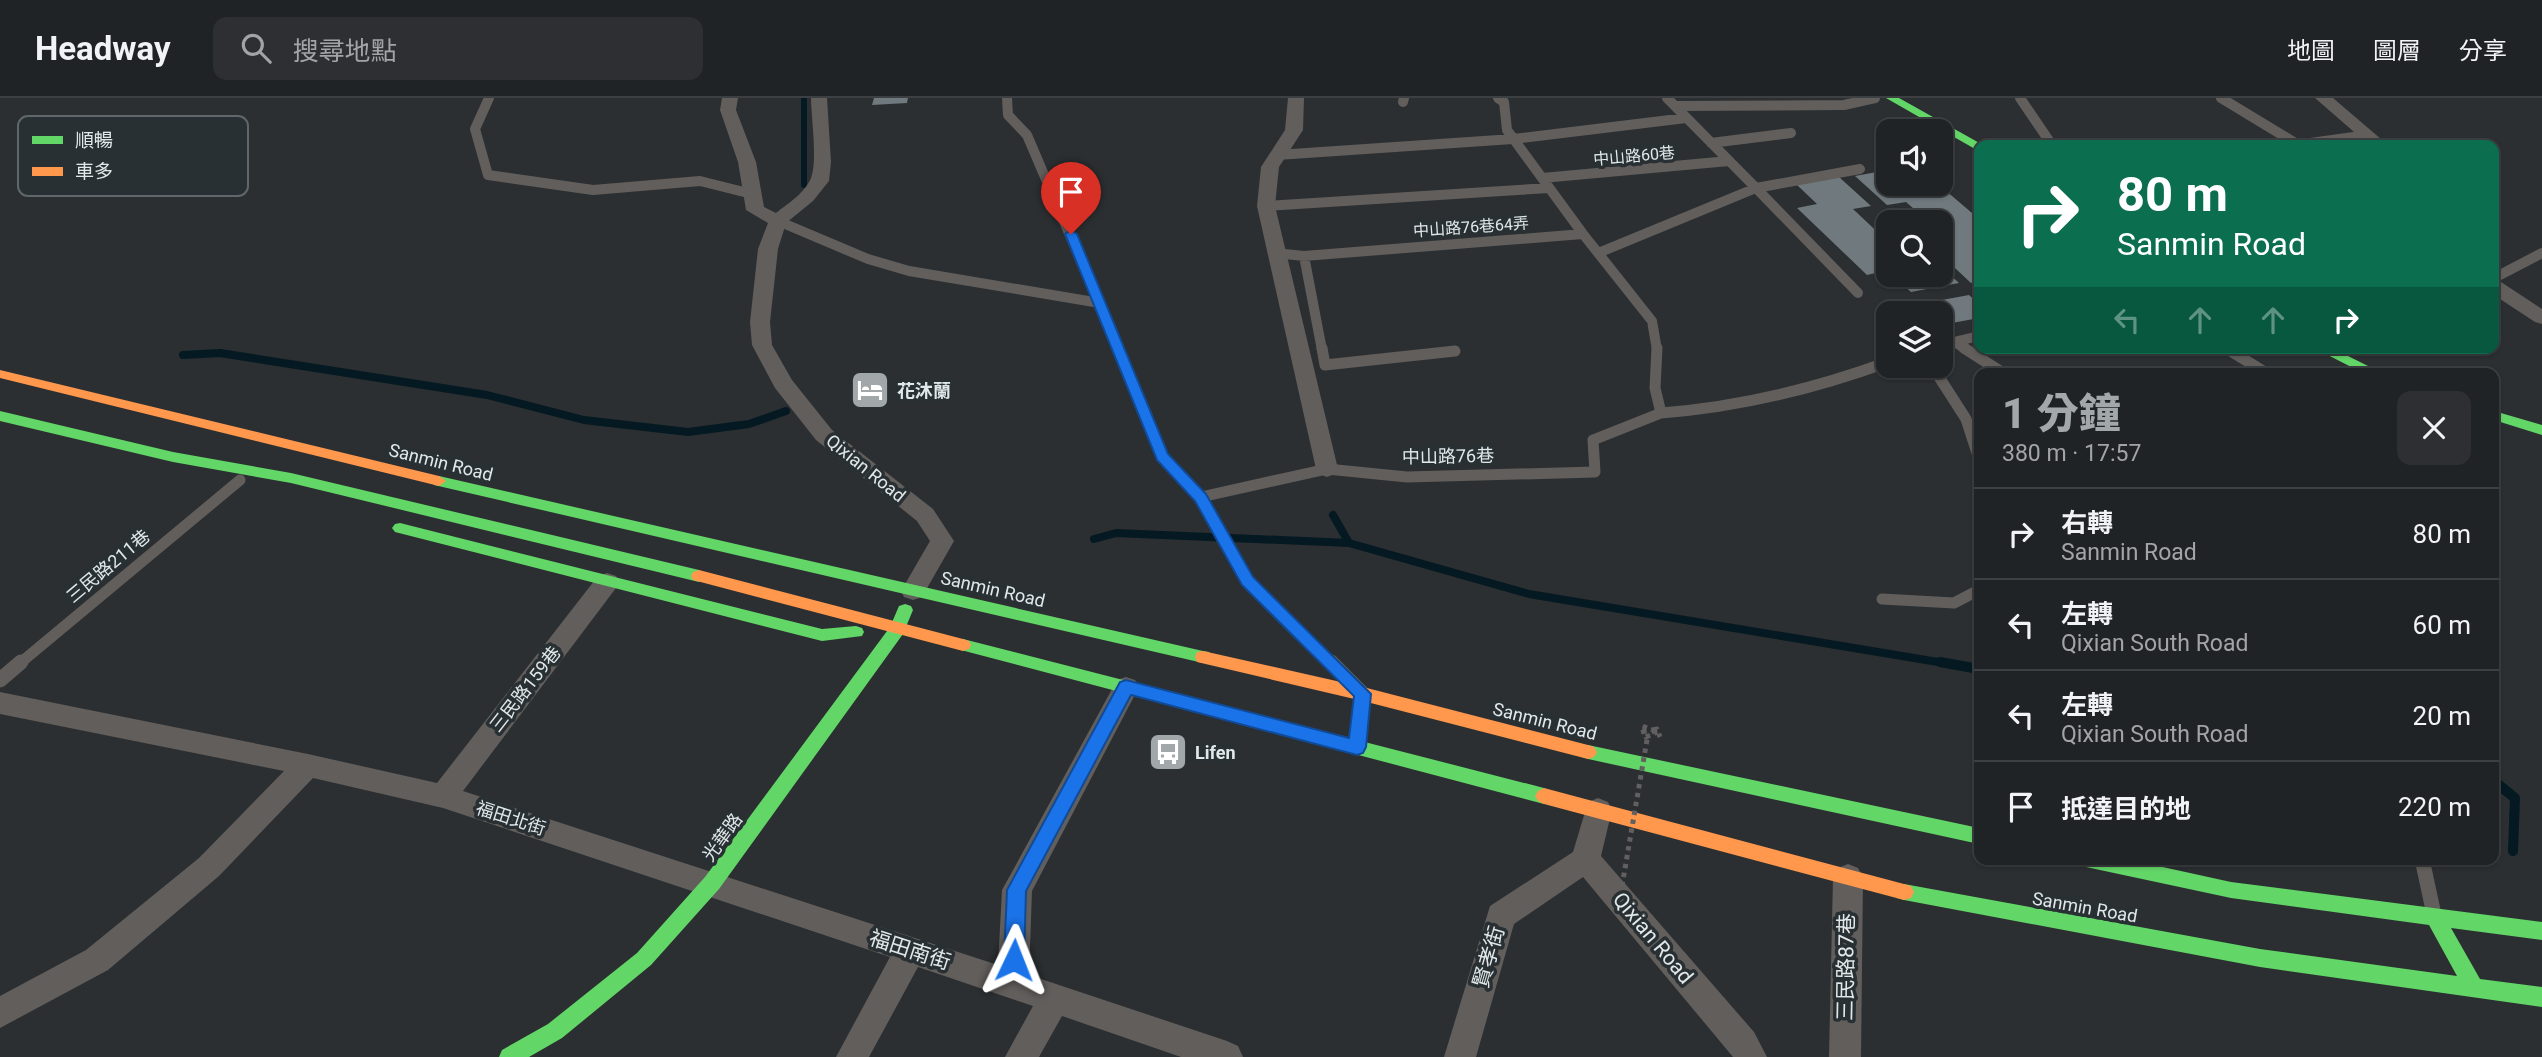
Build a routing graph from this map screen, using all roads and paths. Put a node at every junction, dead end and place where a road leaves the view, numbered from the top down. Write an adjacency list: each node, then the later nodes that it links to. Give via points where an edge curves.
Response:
1 (489, 98): 28 (lane, via 475,129 488,175 593,190 700,181)
2 (730, 98): 28 (street, via 729,110 747,162)
3 (819, 98): 30 (street, via 820,181)
4 (1007, 98): 39 (lane, via 1005,108 1027,135)
5 (1296, 98): 22 (street, via 1294,130)
6 (1667, 98): 13 (lane)
7 (1875, 98): 13 (lane, via 1844,104)
8 (1891, 98): 21 (street)
9 (2020, 98): 17 (lane)
10 (2221, 98): 18 (lane)
11 (2323, 98): 19 (street)
12 (1501, 100): 16 (lane)
13 (1675, 106): 14 (lane)
14 (1686, 118): 16 (lane); 20 (lane)
15 (1791, 133): 20 (lane)
16 (1513, 139): 22 (lane); 25 (lane)
17 (2049, 140)
18 (2288, 140)
19 (2374, 140)
20 (1711, 143): 23 (lane)
21 (1974, 144)
22 (1277, 155): 29 (street, via 1270,167)
23 (1729, 161): 25 (lane, 中山路60巷); 27 (lane)
24 (1860, 169): 27 (lane)
25 (1542, 178): 26 (lane)
26 (1549, 188): 29 (lane, 中山路76巷64弄); 31 (lane)
27 (1756, 188): 33 (lane); 38 (lane)
28 (752, 194): 30 (street, via 755,211)
29 (1266, 206): 32 (street)
30 (778, 221): 39 (lane, via 909,271); 64 (street, Qixian Road, via 768,249 762,345 783,383 824,435 925,515 942,541)
31 (1583, 234): 33 (lane); 35 (lane, 中山路76巷64弄)
32 (1275, 253): 35 (lane, 中山路76巷64弄); 58 (street)
33 (1598, 253): 52 (lane, via 1652,321 1657,351 1655,388)
34 (2542, 253): 36 (lane)
35 (1304, 256): 43 (lane, via 1325,365)
36 (2499, 275)
37 (2499, 289): 40 (street)
38 (1858, 293)
39 (1100, 303): 61 (lane, via 1162,456)
40 (2542, 318)
41 (1974, 337): 42 (lane)
42 (1955, 342): 47 (lane)
43 (1455, 351)
44 (2236, 354): 48 (lane)
45 (2333, 354): 49 (street)
46 (1876, 367): 52 (lane, 中山路76巷, via 1839,381)
47 (1995, 368)
48 (2258, 368)
49 (2364, 368)
50 (0, 374): 64 (street, Sanmin Road)
51 (1940, 378): 56 (lane, via 1966,419)
52 (1661, 413): 58 (lane, 中山路76巷, via 1593,440 1595,472 1407,477)
53 (0, 416): 57 (street, Sanmin Road)
54 (2499, 417): 55 (street)
55 (2542, 430)
56 (1974, 444)
57 (173, 457): 59 (street, Sanmin Road); 67 (street, Sanmin Road, via 318,484)
58 (1327, 469): 61 (lane, 中山路76巷)
59 (240, 480): 60 (street, Sanmin Road); 68 (lane, 三民路211巷)
60 (280, 494)
61 (1201, 497): 70 (lane, via 1247,581)
62 (385, 524): 63 (street, Sanmin Road)
63 (607, 582): 67 (street, Sanmin Road, via 822,635); 75 (street, 三民路159巷)
64 (913, 591): 67 (street, 光華路); 70 (street, Sanmin Road)
65 (1974, 593): 66 (lane, via 1954,603)
66 (1882, 599)
67 (897, 629): 69 (street, Sanmin Road); 82 (street, 光華路)
68 (0, 680)
69 (1126, 687): 73 (street, Sanmin Road); 87 (street, via 1017,890)
70 (1363, 694): 73 (lane); 77 (street, Sanmin Road, via 1600,762)
71 (0, 703): 74 (street, 福田北街)
72 (1660, 737): 83 (path, bridge, via 1657,729 1647,729 1644,731 1646,737 1652,736 1654,730 1648,726 1642,726 1643,734 1648,734)
73 (1357, 747): 76 (street, Sanmin Road)
74 (308, 765): 75 (street, 福田北街); 91 (street, via 209,867 97,960)
75 (443, 796): 82 (street, 福田北街)
76 (1599, 803): 78 (street); 81 (street, Sanmin Road)
77 (1974, 835)
78 (1586, 859): 96 (street, 賢孝街, via 1500,916); 97 (street, Qixian Road)
79 (2114, 865): 84 (street, via 2231,890)
80 (2423, 865): 84 (lane)
81 (1848, 877): 88 (street, Sanmin Road, via 1929,899 2260,958); 98 (street, 三民路87巷)
82 (712, 883): 86 (street, 福田南街); 92 (street, 光華路, via 644,959 555,1031)
83 (1622, 886)
84 (2435, 917): 85 (street); 88 (street)
85 (2542, 931)
86 (911, 950): 87 (street, 福田南街); 93 (street)
87 (1013, 984): 90 (street, 福田南街)
88 (2475, 989): 89 (street, Sanmin Road)
89 (2542, 997)
90 (1054, 999): 94 (street); 95 (street, 福田南街)
91 (0, 1013)
92 (509, 1057)
93 (852, 1057)
94 (1021, 1057)
95 (1227, 1057)
96 (1460, 1057)
97 (1751, 1057)
98 (1845, 1057)

